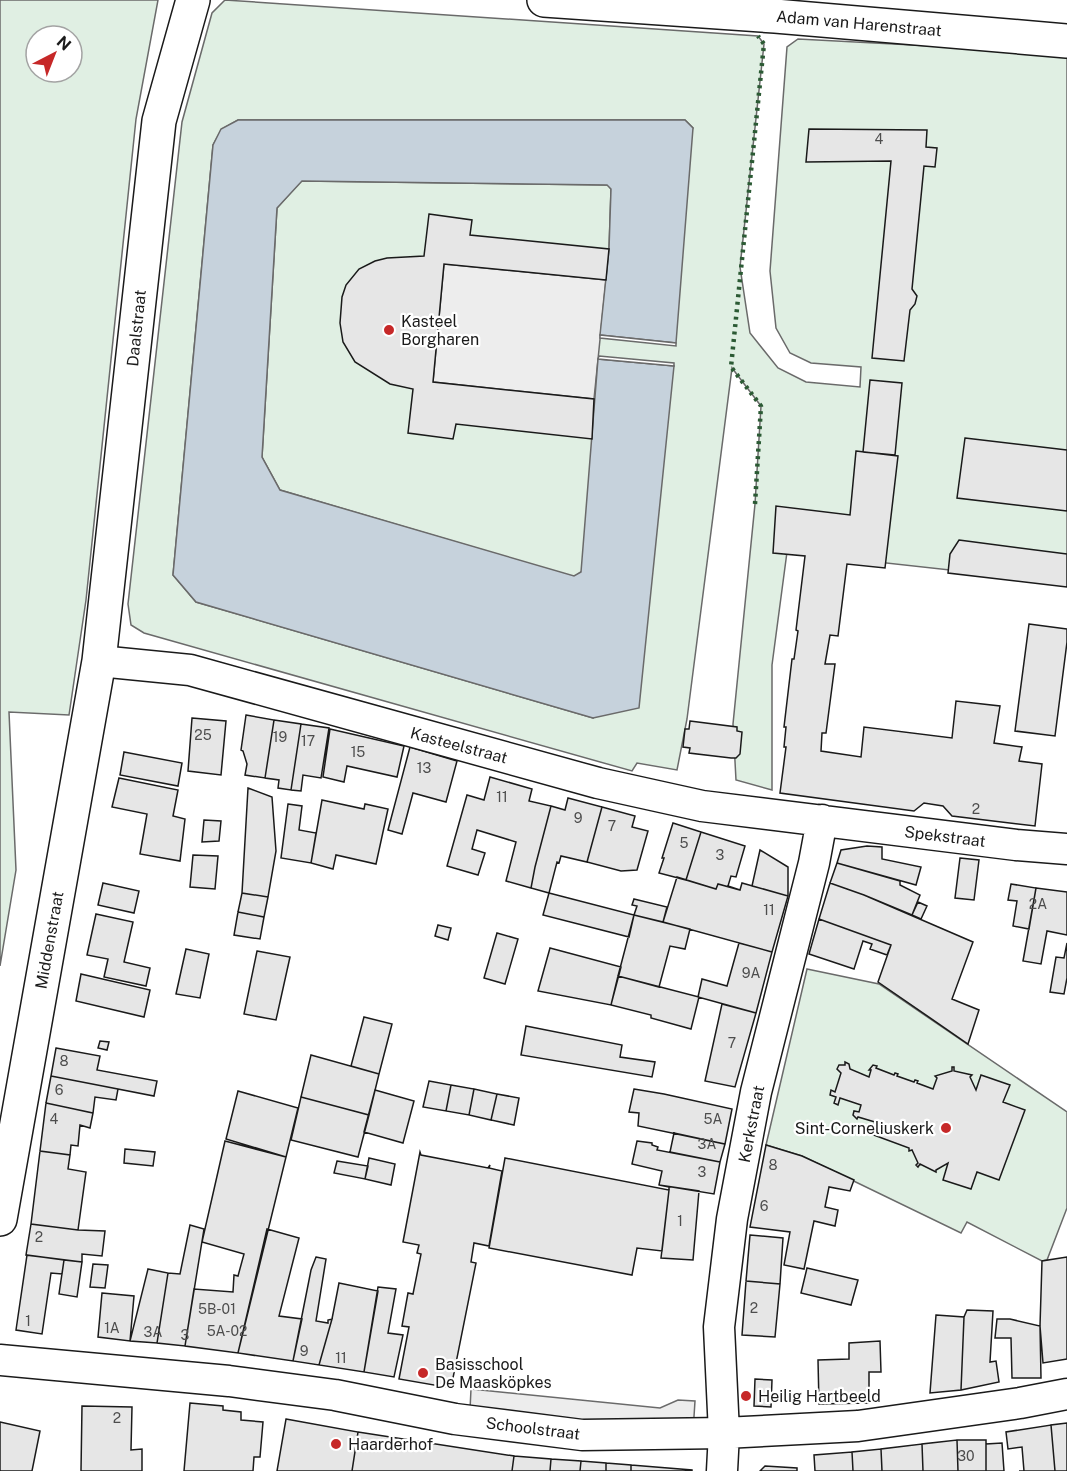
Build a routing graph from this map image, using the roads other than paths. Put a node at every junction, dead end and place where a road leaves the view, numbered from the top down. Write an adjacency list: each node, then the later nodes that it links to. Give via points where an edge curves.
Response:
1 (193, 0): 5 (street, Daalstraat, via 159,120)
2 (544, 0): 3 (street, Adam van Harenstraat)
3 (775, 8): 4 (street, Adam van Harenstraat)
4 (1067, 41)
5 (99, 661): 6 (street, Kasteelstraat, via 190,670 609,786 702,806); 8 (street, Middenstraat)
6 (822, 820): 7 (street, Spekstraat); 11 (street, Kerkstraat, via 756,1092 732,1219 720,1327)
7 (1067, 849)
8 (0, 1219)
9 (0, 1360): 11 (street, Schoolstraat, via 229,1381 334,1395 455,1419 582,1435)
10 (1067, 1394): 11 (street, Schoolstraat, via 858,1426)
11 (724, 1433): 12 (street, Kerkstraat)
12 (722, 1471)

